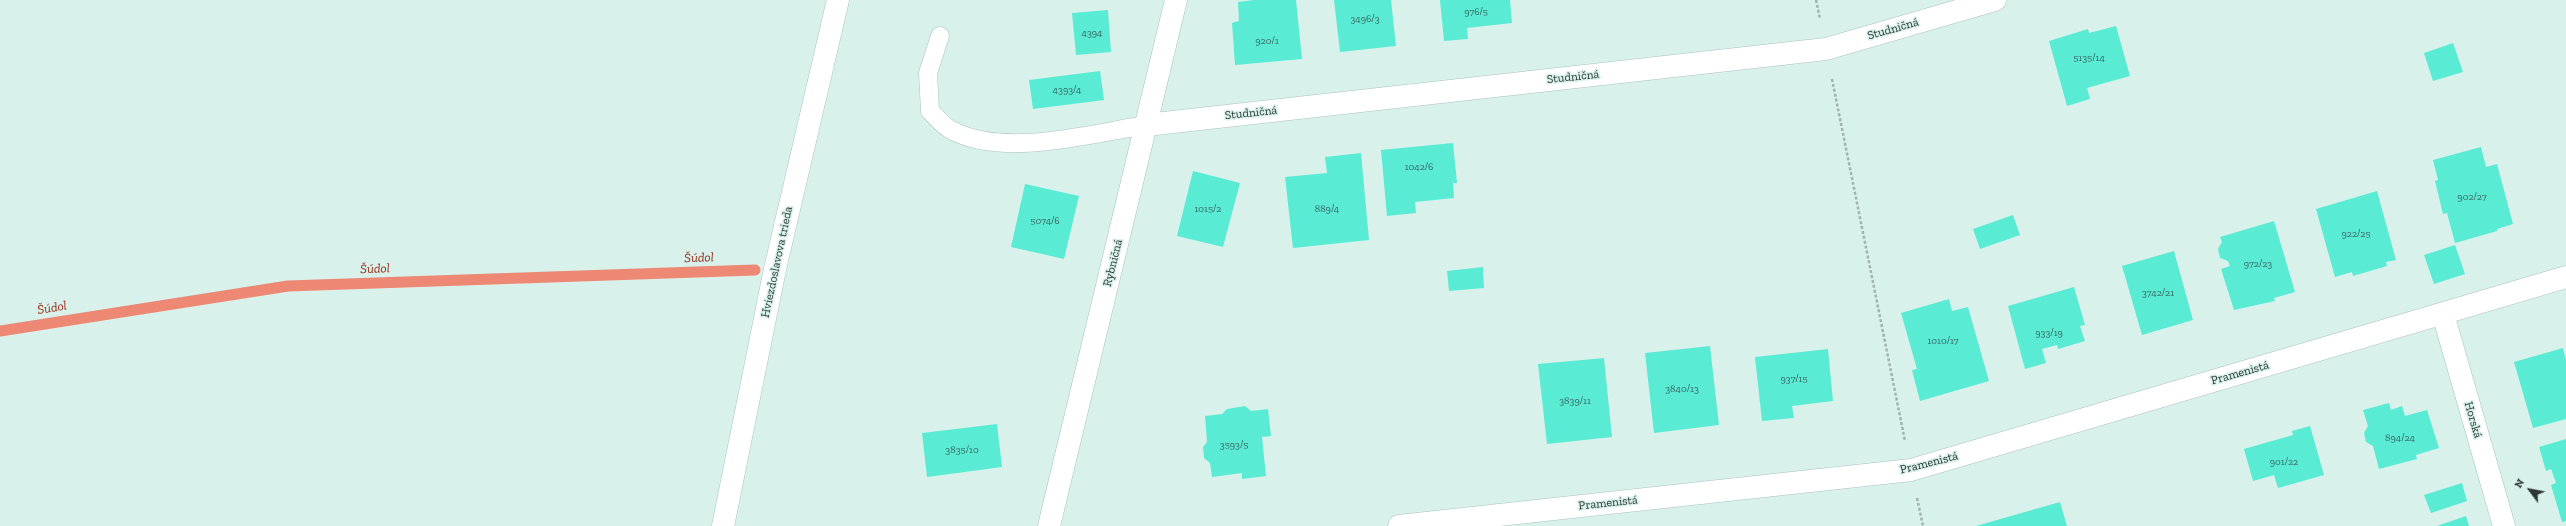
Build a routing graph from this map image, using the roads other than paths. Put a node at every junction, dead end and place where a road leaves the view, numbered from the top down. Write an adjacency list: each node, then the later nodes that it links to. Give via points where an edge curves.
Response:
1 (838, 0): 8 (street, Hviezdoslavova trieda, via 775,269)
2 (1176, 0): 5 (street, Rybničná)
3 (1995, 0): 5 (street, Studničná, via 1826,48)
4 (940, 36): 5 (lane, via 928,73 930,111 949,129 978,141 1026,144)
5 (1146, 125): 9 (street, Rybničná)
6 (2566, 277): 7 (street, Pramenistá)
7 (2443, 314): 10 (street, Pramenistá, via 1911,470); 11 (street, Horská)
8 (723, 526)
9 (1049, 526)
10 (1398, 526)
11 (2504, 526)

